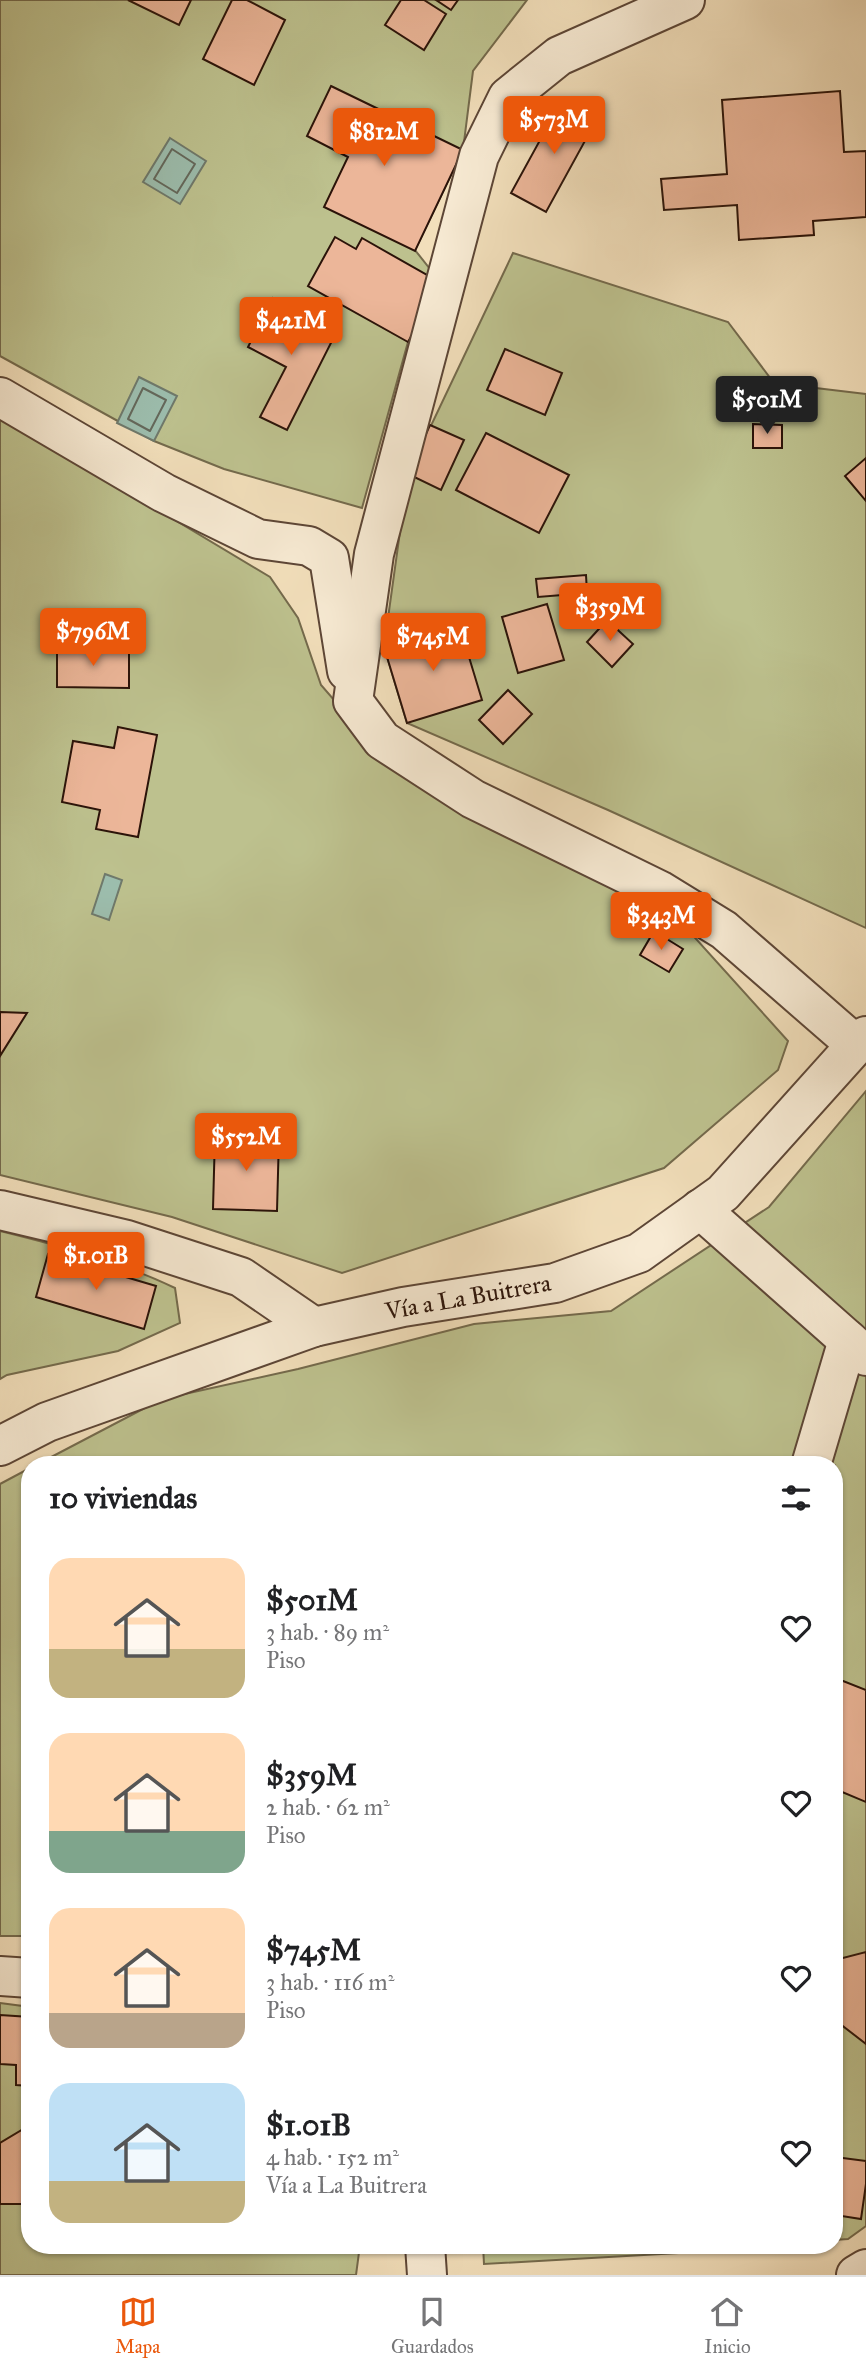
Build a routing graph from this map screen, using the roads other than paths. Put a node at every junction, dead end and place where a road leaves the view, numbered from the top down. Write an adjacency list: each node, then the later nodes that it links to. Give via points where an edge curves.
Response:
1 (685, 0): 2 (street)
2 (637, 8): 4 (street, via 559,56 508,97 479,156 374,554)
3 (0, 397): 4 (street, via 164,493 258,539 309,546 329,558)
4 (353, 701): 5 (street, via 382,740 473,799 659,890 724,930)
5 (861, 1040): 6 (street, Vía a La Buitrera, via 723,1192)
6 (700, 1209): 8 (street, Vía a La Buitrera, via 639,1253 555,1283 402,1307); 9 (street)
7 (0, 1210): 8 (street, via 127,1240 241,1277)
8 (314, 1327): 10 (street, Vía a La Buitrera, via 47,1422)
9 (857, 1348): 11 (street)
10 (0, 1446)
11 (815, 1456)
12 (0, 1976): 13 (street)
13 (21, 1977)
14 (426, 2254): 16 (street)
15 (866, 2269): 17 (street)
16 (427, 2275)
17 (856, 2275)

